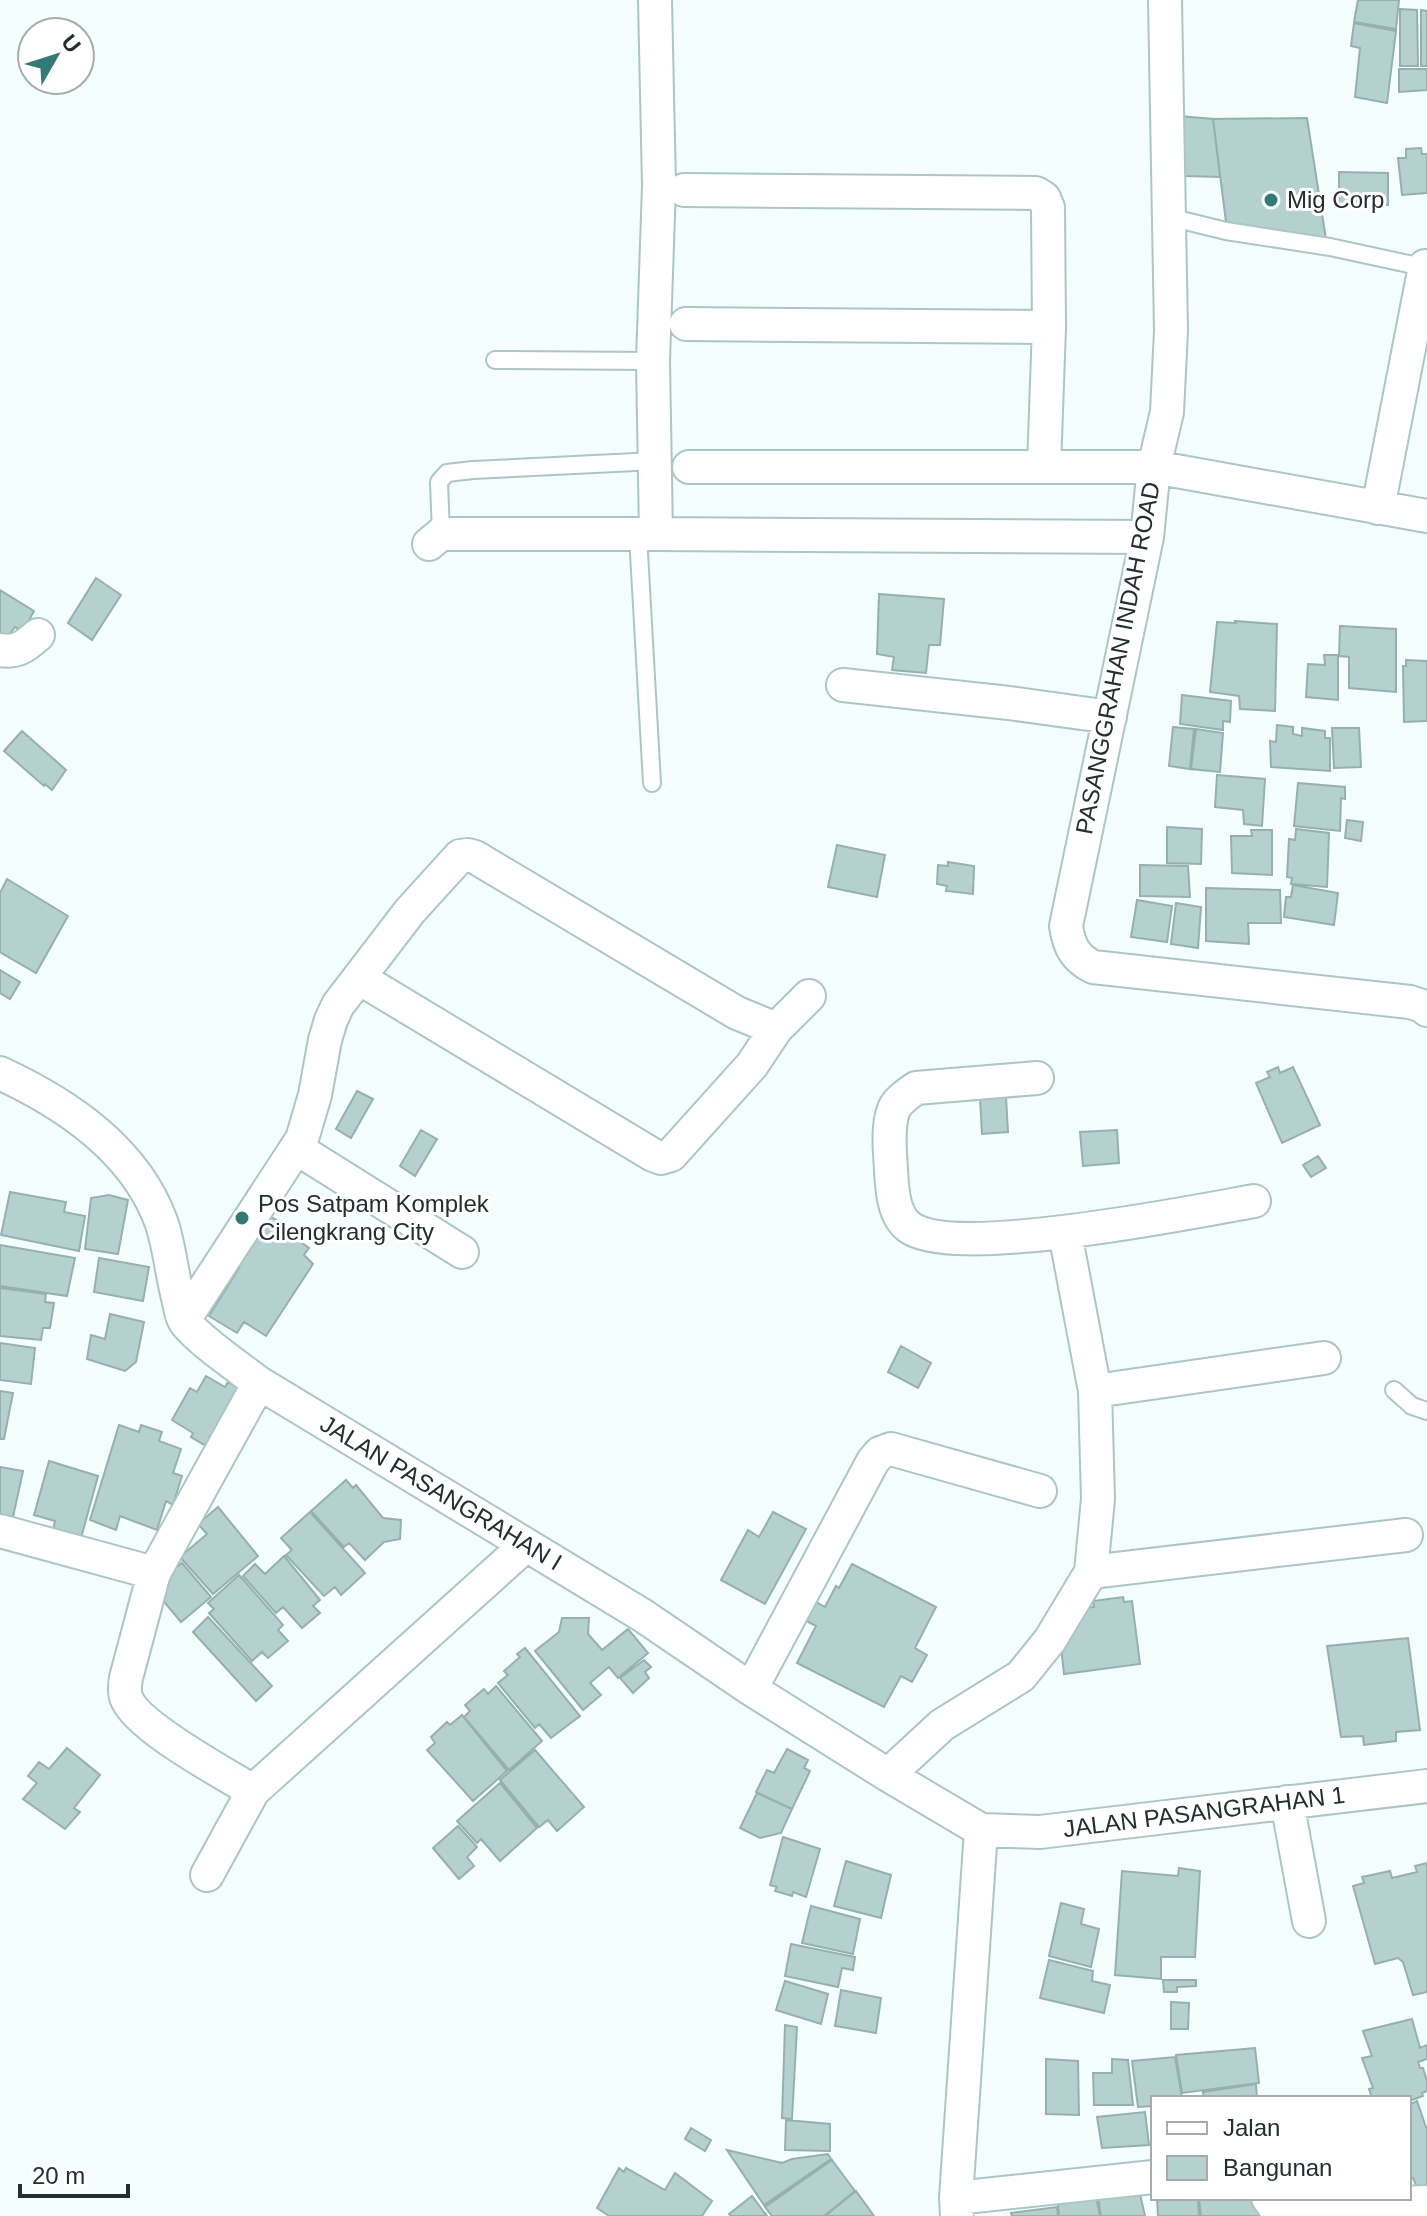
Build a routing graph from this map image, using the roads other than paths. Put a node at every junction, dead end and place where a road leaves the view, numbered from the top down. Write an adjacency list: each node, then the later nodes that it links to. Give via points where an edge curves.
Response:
1 (655, 0): 9 (street, via 659,186)
2 (1165, 0): 4 (street, PASANGGRAHAN INDAH ROAD)
3 (684, 190): 7 (street, via 1036,193 1048,208)
4 (1169, 217): 5 (lane); 13 (street, PASANGGRAHAN INDAH ROAD, via 1167,412)
5 (1426, 267): 14 (street)
6 (686, 324): 7 (street)
7 (1049, 327): 12 (street)
8 (495, 360): 9 (lane)
9 (653, 361): 10 (street)
10 (656, 461): 16 (street); 18 (lane, via 447,473 439,482)
11 (689, 467): 12 (street)
12 (1044, 467): 13 (street)
13 (1154, 467): 14 (street); 17 (street, PASANGGRAHAN INDAH ROAD)
14 (1378, 508): 15 (street)
15 (1427, 516)
16 (647, 534): 17 (street); 18 (street); 23 (lane)
17 (1147, 537): 22 (street, PASANGGRAHAN INDAH ROAD)
18 (435, 539)
19 (38, 635): 20 (street, via 24,648)
20 (0, 650)
21 (843, 685): 22 (street)
22 (1110, 717): 26 (street, PASANGGRAHAN INDAH ROAD, via 1066,926 1077,957 1093,967 1410,1002)
23 (652, 783)
24 (359, 978): 27 (street, via 410,911 460,856 468,855 737,1013); 27 (street, via 661,1158 671,1155 752,1065); 30 (street, via 331,1020 315,1095)
25 (809, 996): 27 (street)
26 (1427, 1010)
27 (776, 1029)
28 (0, 1073): 34 (street, via 84,1120 123,1158 162,1224)
29 (1037, 1078): 32 (street, via 916,1088 902,1099 891,1120 897,1212 909,1227 946,1236)
30 (296, 1148): 33 (street); 34 (street)
31 (1254, 1201): 32 (street)
32 (1065, 1233): 38 (street)
33 (462, 1252)
34 (184, 1320): 36 (street, JALAN PASANGRAHAN I)
35 (1324, 1358): 38 (street)
36 (259, 1383): 43 (street, JALAN PASANGRAHAN I); 45 (street)
37 (1394, 1390): 39 (lane)
38 (1095, 1391): 44 (street, via 1098,1499)
39 (1427, 1411)
40 (1040, 1491): 46 (street, via 891,1449 880,1453)
41 (0, 1531): 45 (street)
42 (1406, 1535): 44 (street)
43 (526, 1545): 46 (street, JALAN PASANGRAHAN I); 49 (street)
44 (1091, 1572): 47 (street, via 1021,1676 942,1725)
45 (154, 1573): 49 (street, via 125,1695 153,1729)
46 (751, 1689): 47 (street, JALAN PASANGRAHAN I)
47 (888, 1775): 51 (street, JALAN PASANGRAHAN I)
48 (1427, 1786): 50 (street, JALAN PASANGRAHAN 1)
49 (253, 1791): 52 (street)
50 (1287, 1802): 51 (street, JALAN PASANGRAHAN 1, via 1040,1832); 53 (street)
51 (981, 1830): 57 (street)
52 (207, 1875)
53 (1309, 1921)
54 (1151, 2177): 57 (street)
55 (1269, 2200): 56 (street, via 1277,2207)
56 (1427, 2202)
57 (957, 2207)

